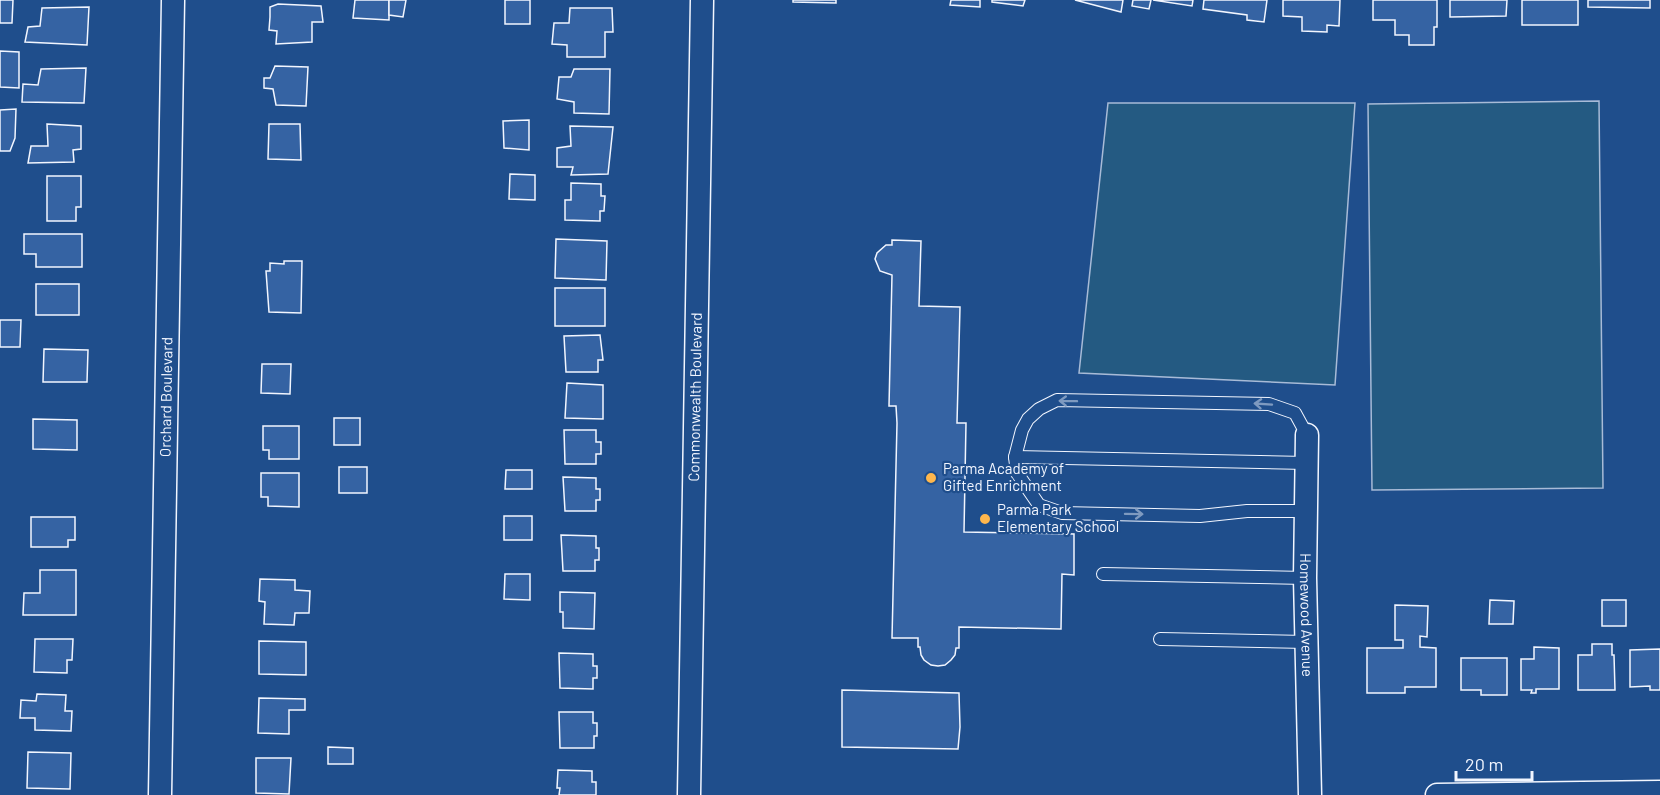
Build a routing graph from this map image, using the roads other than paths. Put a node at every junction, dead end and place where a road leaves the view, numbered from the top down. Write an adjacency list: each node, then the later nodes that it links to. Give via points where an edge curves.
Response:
1 (173, 0): 12 (street, Orchard Boulevard)
2 (702, 0): 13 (street, Commonwealth Boulevard)
3 (1307, 435): 4 (lane, one-way to 4, via 1295,413 1269,404 1057,400 1028,419); 5 (street, Homewood Avenue)
4 (1016, 457): 5 (lane); 6 (lane, one-way to 6, via 1017,473 1039,505 1062,513 1200,516 1247,510)
5 (1306, 463): 6 (street, Homewood Avenue)
6 (1305, 510): 8 (street, Homewood Avenue)
7 (1103, 574): 8 (lane)
8 (1305, 578): 10 (street, Homewood Avenue)
9 (1160, 639): 10 (lane)
10 (1306, 642): 14 (street, Homewood Avenue)
11 (1660, 792): 15 (street)
12 (160, 795)
13 (689, 795)
14 (1310, 795)
15 (1437, 795)

